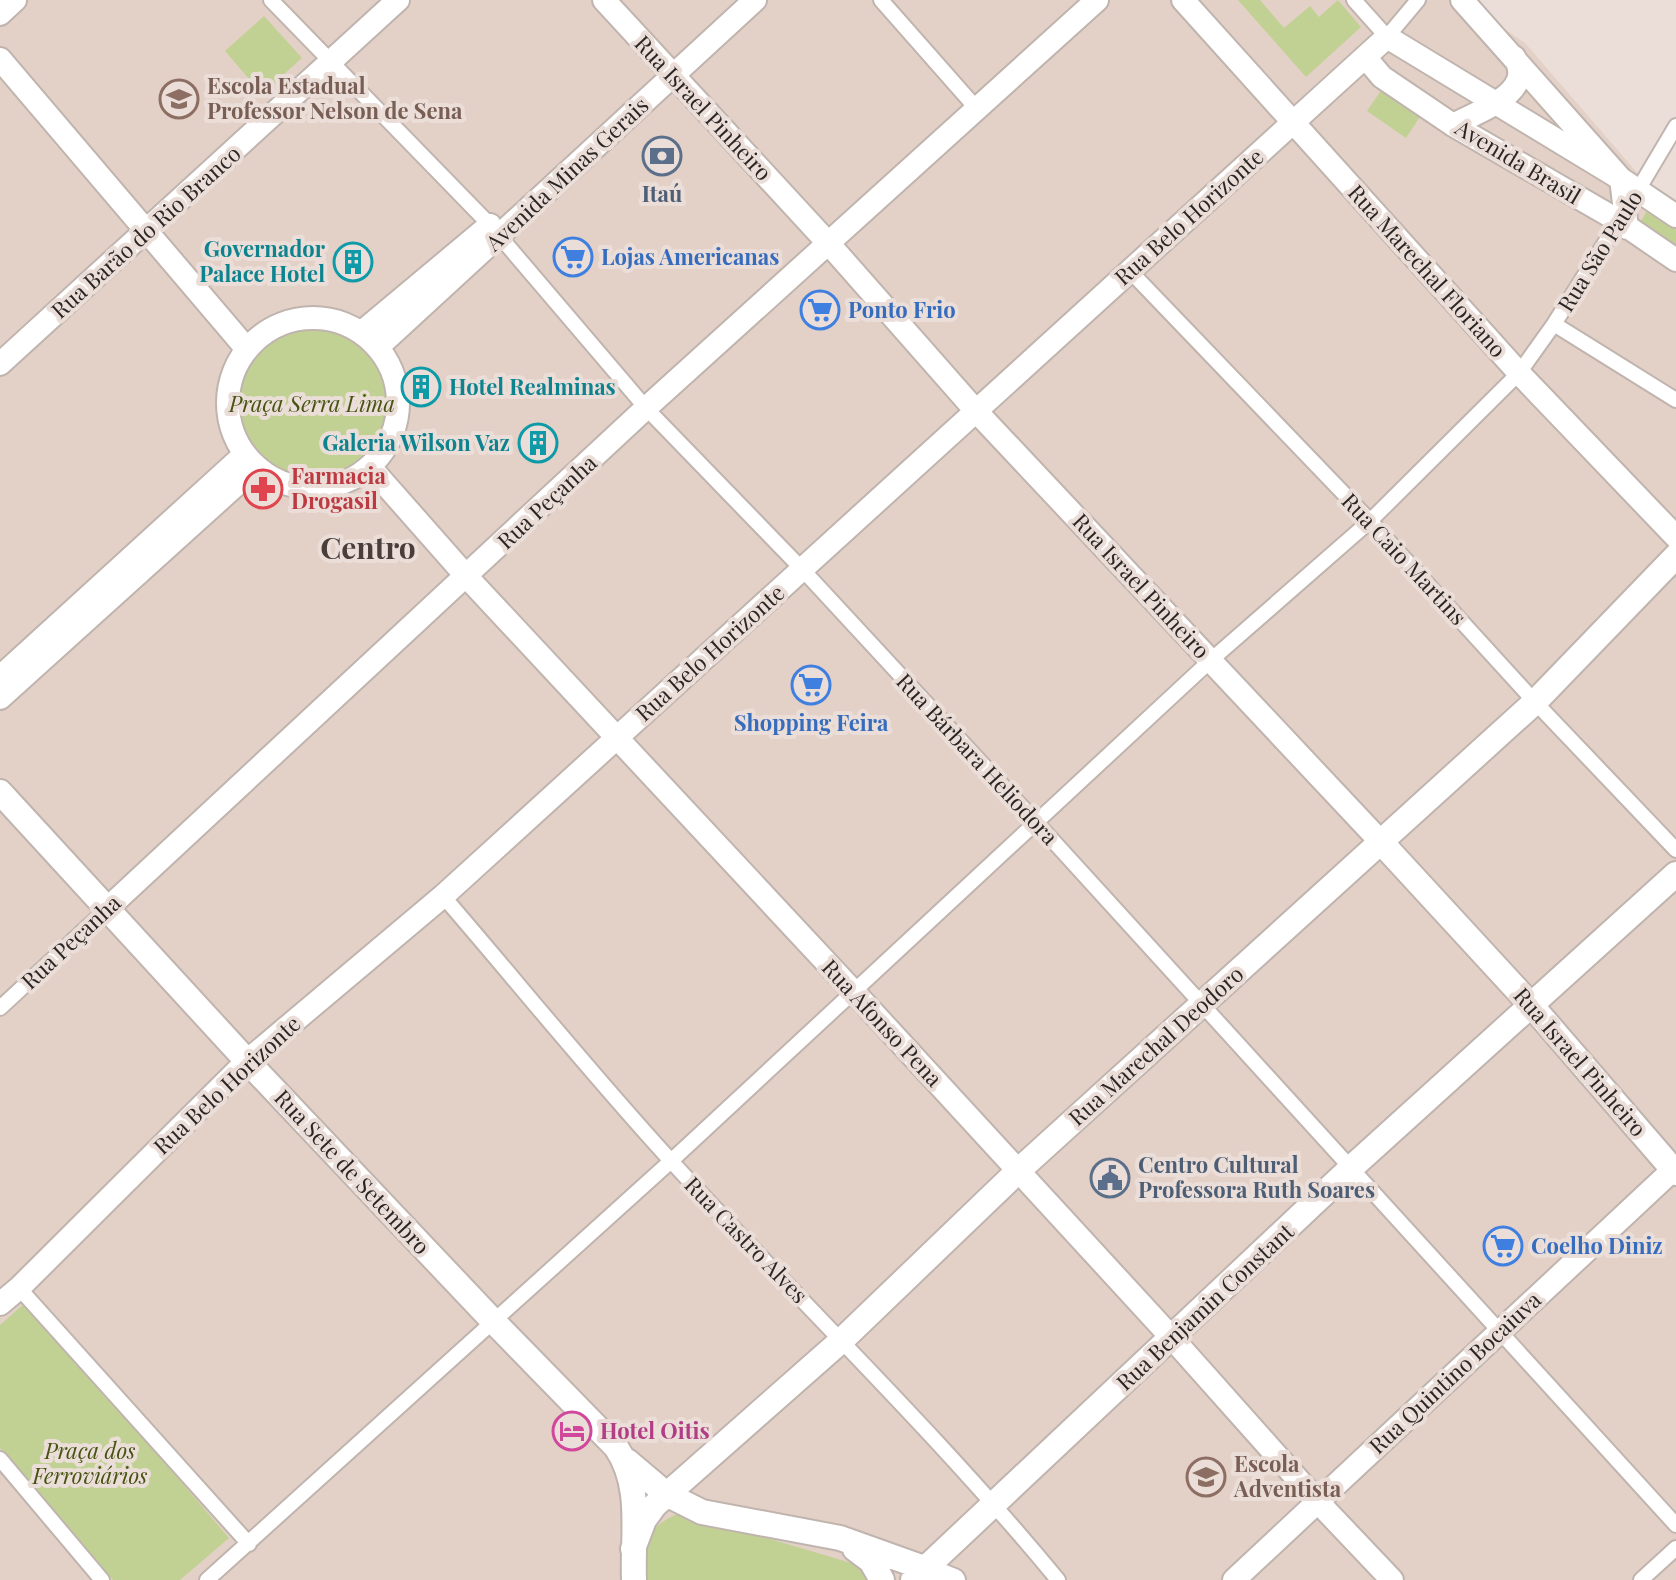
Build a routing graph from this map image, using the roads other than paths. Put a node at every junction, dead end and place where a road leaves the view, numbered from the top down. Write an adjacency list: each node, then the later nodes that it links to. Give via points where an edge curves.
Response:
1 (15, 0): 14 (street)
2 (271, 0): 19 (street, Rua Bárbara Heliodora)
3 (398, 0): 19 (street, Rua Barão do Rio Branco)
4 (604, 0): 20 (street, Rua Israel Pinheiro)
5 (736, 0): 20 (street, Avenida Minas Gerais)
6 (755, 0): 20 (street, Avenida Minas Gerais)
7 (881, 0): 22 (street)
8 (1097, 0): 22 (street, Rua Peçanha)
9 (1183, 0): 23 (street, Rua Marechal Floriano)
10 (1197, 0): 23 (street, Rua Marechal Floriano)
11 (1354, 0): 15 (street)
12 (1418, 0): 15 (street, Rua Belo Horizonte)
13 (1462, 0): 16 (street)
14 (0, 14)
15 (1387, 37): 17 (street, Rua Belo Horizonte); 21 (street)
16 (1510, 51): 21 (street, via 1521,77); 26 (street)
17 (1365, 57): 23 (street, Rua Belo Horizonte); 24 (street, Avenida Brasil, via 1382,77)
18 (0, 59): 30 (street)
19 (331, 64): 29 (street, Rua Bárbara Heliodora); 30 (street, Rua Barão do Rio Branco)
20 (669, 71): 29 (street, Avenida Minas Gerais); 31 (street, Rua Israel Pinheiro)
21 (1494, 103): 24 (street); 26 (street)
22 (977, 109): 31 (street, Rua Peçanha)
23 (1298, 118): 33 (street, Rua Belo Horizonte); 38 (street, Rua Marechal Floriano)
24 (1453, 125): 28 (street, Avenida Brasil)
25 (1676, 126): 26 (street, Rua São Paulo)
26 (1630, 184): 27 (street); 28 (street)
27 (1676, 216)
28 (1624, 220): 32 (street, Avenida Brasil); 34 (street, Rua São Paulo)
29 (494, 230): 35 (street, Avenida Minas Gerais); 40 (street, Rua Bárbara Heliodora)
30 (148, 231): 36 (street); 37 (street, Rua Barão do Rio Branco)
31 (829, 244): 40 (street, Rua Peçanha); 41 (street, Rua Israel Pinheiro)
32 (1676, 260)
33 (1130, 271): 41 (street, Rua Belo Horizonte); 44 (street, Rua Caio Martins)
34 (1554, 324): 38 (street, Rua São Paulo); 39 (street)
35 (370, 340): 36 (street, via 339,321 314,317 289,320); 43 (street, via 390,366 398,409 394,430)
36 (246, 348): 42 (street, via 227,401 232,429)
37 (0, 364)
38 (1519, 373): 44 (street, Rua São Paulo); 45 (street, Rua Marechal Floriano)
39 (1676, 400)
40 (646, 408): 47 (street, Rua Bárbara Heliodora); 48 (street, Rua Peçanha)
41 (976, 411): 47 (street, Rua Belo Horizonte); 49 (street, Rua Israel Pinheiro)
42 (251, 461): 43 (street, via 282,483 305,488 351,480); 50 (street); 51 (street)
43 (370, 467): 48 (street, Rua Afonso Pena)
44 (1370, 521): 49 (street, Rua São Paulo); 52 (street, Rua Caio Martins)
45 (1676, 537)
46 (1676, 556): 52 (main road, Rua Marechal Deodoro)
47 (802, 569): 53 (street, Rua Belo Horizonte); 55 (street, Rua Bárbara Heliodora)
48 (467, 577): 53 (street, Rua Afonso Pena); 60 (street, Rua Peçanha)
49 (1211, 660): 55 (street, Rua São Paulo); 56 (street, Rua Israel Pinheiro)
50 (0, 677)
51 (0, 698)
52 (1535, 702): 56 (main road, Rua Marechal Deodoro); 57 (street, Rua Caio Martins)
53 (618, 736): 59 (street, Rua Belo Horizonte); 61 (street, Rua Afonso Pena)
54 (0, 792): 60 (main road, Rua Sete de Setembro)
55 (1035, 821): 61 (street, Rua São Paulo); 62 (street, Rua Bárbara Heliodora)
56 (1380, 841): 62 (main road, Rua Marechal Deodoro); 63 (main road, Rua Israel Pinheiro)
57 (1676, 850)
58 (1676, 874): 63 (main road, Rua Benjamin Constant)
59 (443, 896): 65 (street, Rua Belo Horizonte); 66 (street, Rua Castro Alves)
60 (108, 908): 64 (street, Rua Peçanha); 65 (main road, Rua Sete de Setembro)
61 (854, 992): 66 (street, Rua São Paulo); 69 (street, Rua Afonso Pena)
62 (1202, 1005): 67 (street, Rua Bárbara Heliodora); 69 (main road, Rua Marechal Deodoro)
63 (1531, 1005): 67 (main road, Rua Benjamin Constant); 68 (main road, Rua Israel Pinheiro)
64 (0, 1008)
65 (247, 1061): 70 (street, Rua Belo Horizonte); 72 (main road, Rua Sete de Setembro)
66 (671, 1161): 72 (street, Rua São Paulo); 75 (street, Rua Castro Alves)
67 (1351, 1168): 73 (street, Rua Bárbara Heliodora); 74 (main road, Rua Benjamin Constant)
68 (1675, 1170): 73 (street, Rua Quintino Bocaiuva)
69 (1018, 1171): 74 (street, Rua Afonso Pena); 75 (main road, Rua Marechal Deodoro)
70 (19, 1288): 71 (street, Rua Belo Horizonte); 83 (street)
71 (0, 1304)
72 (494, 1322): 77 (main road, Rua Sete de Setembro); 83 (street, Rua São Paulo)
73 (1498, 1332): 79 (street, Rua Quintino Bocaiuva); 81 (street, Rua Bárbara Heliodora)
74 (1172, 1338): 79 (street, Rua Afonso Pena); 80 (main road, Rua Benjamin Constant)
75 (842, 1340): 78 (main road, Rua Marechal Deodoro); 80 (street, Rua Castro Alves)
76 (0, 1459): 88 (street)
77 (627, 1461): 78 (main road); 85 (main road, Rua Sete de Setembro, via 635,1504)
78 (666, 1494): 82 (main road, via 702,1512); 85 (main road, Rua Marechal Deodoro, via 644,1520)
79 (1318, 1502): 93 (street, Rua Quintino Bocaiuva); 94 (street, Rua Afonso Pena)
80 (994, 1505): 86 (main road, Rua Benjamin Constant); 87 (street, Rua Castro Alves)
81 (1676, 1525)
82 (840, 1538): 86 (main road); 91 (main road, via 871,1561)
83 (249, 1544): 89 (street, Rua São Paulo)
84 (1676, 1548): 95 (street)
85 (633, 1549): 90 (main road, Rua Sete de Setembro)
86 (919, 1574): 92 (street)
87 (1057, 1579)
88 (102, 1580)
89 (207, 1580)
90 (634, 1580)
91 (882, 1580)
92 (954, 1580)
93 (1234, 1580)
94 (1392, 1580)
95 (1641, 1580)

